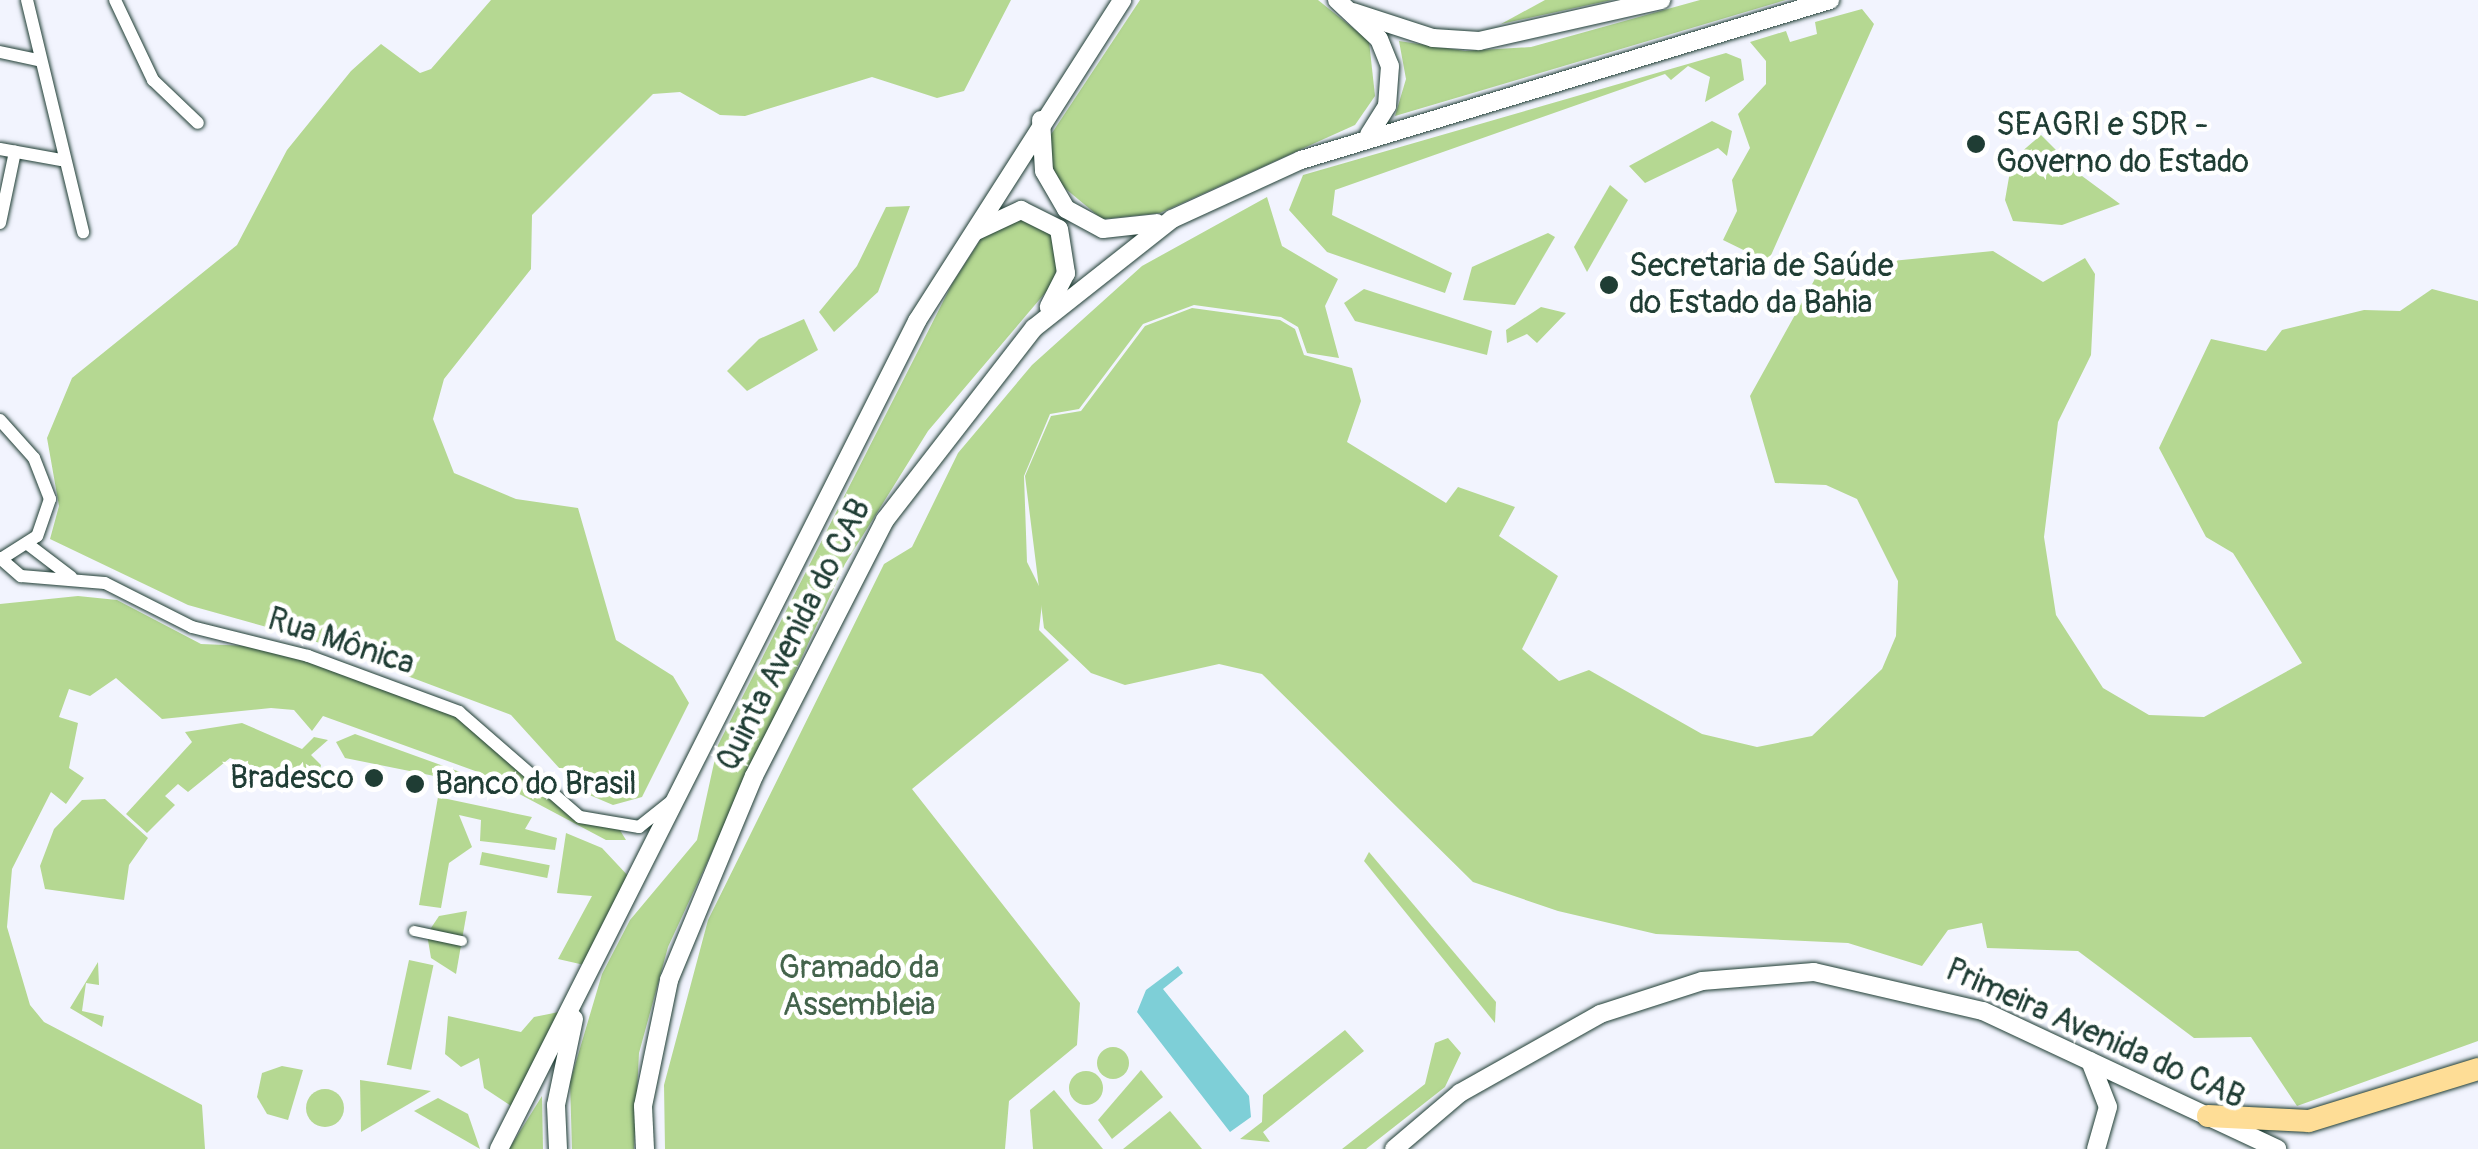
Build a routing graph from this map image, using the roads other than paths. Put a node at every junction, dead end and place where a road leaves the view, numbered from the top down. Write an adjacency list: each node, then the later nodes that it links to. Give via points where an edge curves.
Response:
1 (27, 0): 9 (street)
2 (115, 0): 11 (street, via 154,80)
3 (1122, 0): 10 (main road, Quinta Avenida do CAB)
4 (1337, 0): 7 (main road)
5 (1661, 0): 7 (main road, via 1479,41 1433,38)
6 (1830, 0): 12 (main road, Quinta Avenida do CAB)
7 (1353, 12): 12 (main road, via 1390,66 1387,106)
8 (0, 52): 9 (street)
9 (38, 60): 15 (street)
10 (1041, 116): 16 (main road, via 1044,171 1066,208 1103,229); 19 (main road, Quinta Avenida do CAB)
11 (198, 123)
12 (1369, 134): 16 (main road, Quinta Avenida do CAB)
13 (0, 149): 14 (street)
14 (15, 152): 15 (street); 17 (street)
15 (60, 160): 18 (street)
16 (1172, 218): 20 (main road, Quinta Avenida do CAB)
17 (0, 223)
18 (82, 232)
19 (960, 246): 20 (main road, via 1005,212 1035,211 1059,230 1066,273); 25 (main road, Quinta Avenida do CAB)
20 (1034, 328): 34 (main road, Quinta Avenida do CAB, via 885,520 746,792 654,1029)
21 (0, 420): 22 (street, via 47,485 48,512)
22 (29, 545): 23 (street); 24 (street)
23 (0, 558): 24 (street, Rua Mônica, via 21,576)
24 (72, 577): 25 (street, Rua Mônica, via 121,588 192,627 308,656 459,712 562,806 639,827)
25 (687, 788): 28 (main road, Quinta Avenida do CAB)
26 (414, 931): 27 (street)
27 (462, 940)
28 (584, 985): 32 (main road, Quinta Avenida do CAB); 33 (main road, via 560,1082)
29 (2089, 1060): 31 (main road, Primeira Avenida do CAB); 35 (main road, Primeira Avenida do CAB, via 1927,992 1814,972 1755,974 1651,995 1569,1027 1460,1093); 36 (main road, via 2108,1107)
30 (2478, 1069): 31 (highway, via 2309,1121)
31 (2208, 1116): 37 (main road, Primeira Avenida do CAB)
32 (499, 1149)
33 (558, 1149)
34 (645, 1149)
35 (1394, 1149)
36 (2096, 1149)
37 (2277, 1149)

